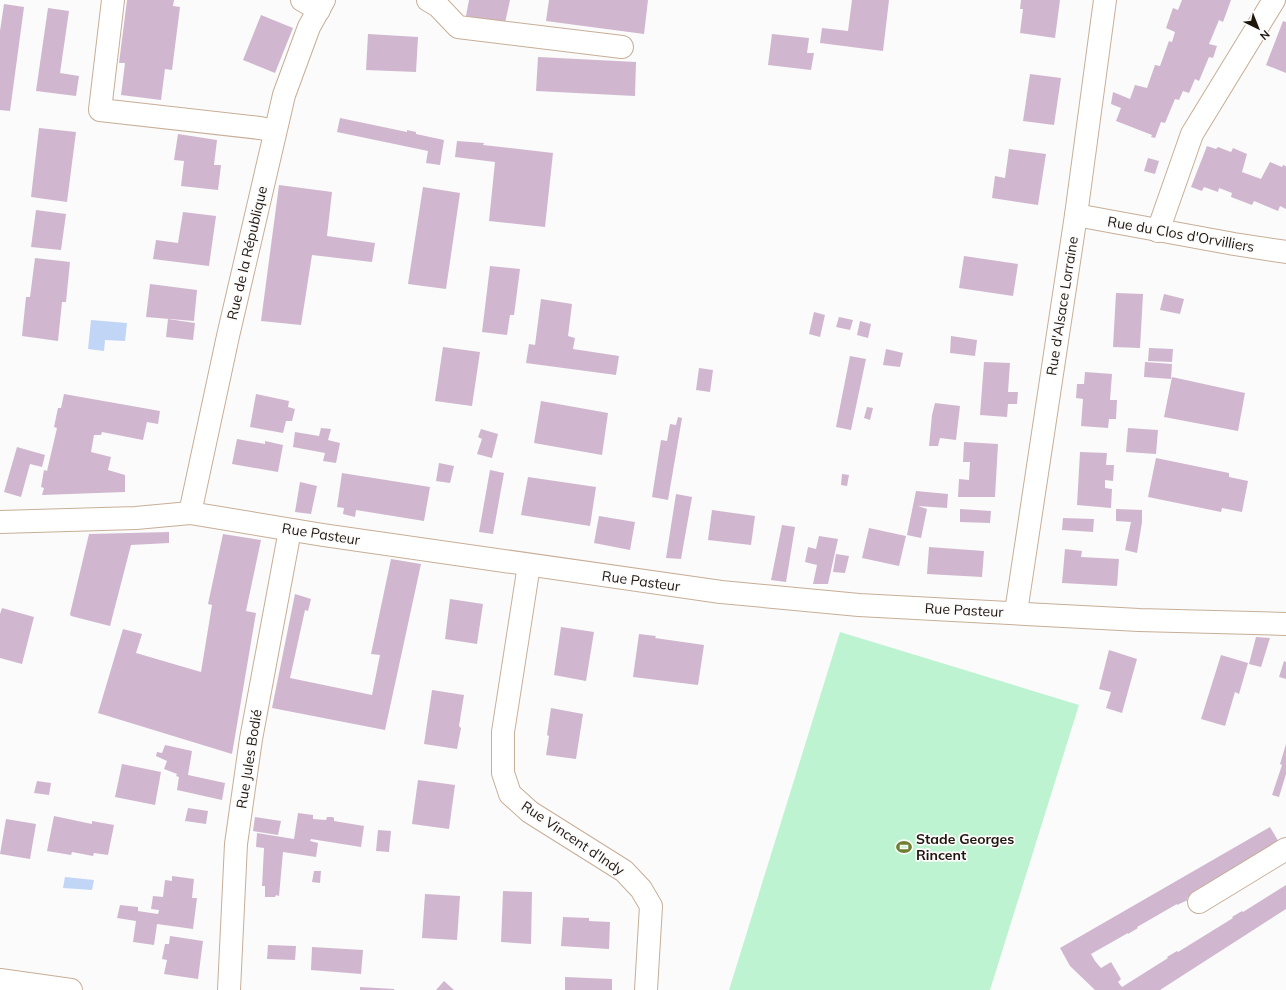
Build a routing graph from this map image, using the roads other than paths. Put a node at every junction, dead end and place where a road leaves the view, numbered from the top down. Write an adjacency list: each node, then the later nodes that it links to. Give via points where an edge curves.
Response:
1 (113, 0): 7 (street, via 100,110 260,128)
2 (428, 0): 6 (street, via 438,6 458,27)
3 (1105, 0): 8 (street, Rue d'Alsace Lorraine)
4 (1274, 0): 9 (street, via 1192,134)
5 (315, 3): 7 (street, Rue de la République, via 284,95)
6 (622, 47)
7 (275, 132): 11 (street, Rue de la République)
8 (1076, 216): 9 (street, Rue du Clos d'Orvilliers); 15 (street, Rue d'Alsace Lorraine)
9 (1158, 230): 10 (street, Rue du Clos d'Orvilliers)
10 (1286, 252)
11 (190, 513): 12 (street, Rue Pasteur, via 136,518); 13 (street, Rue Pasteur)
12 (0, 522)
13 (290, 530): 14 (street, Rue Pasteur); 21 (street, Rue Jules Bodié, via 251,739 236,844)
14 (529, 565): 15 (street, Rue Pasteur, via 729,592 859,604); 22 (street, Rue Vincent d'Indy, via 503,732 503,773 510,794 530,812 624,871 641,889 651,906)
15 (1016, 612): 16 (street, Rue Pasteur, via 1139,620)
16 (1286, 624)
17 (1286, 850): 18 (street)
18 (1200, 902)
19 (0, 980): 20 (street)
20 (71, 990)
21 (229, 990)
22 (646, 990)

